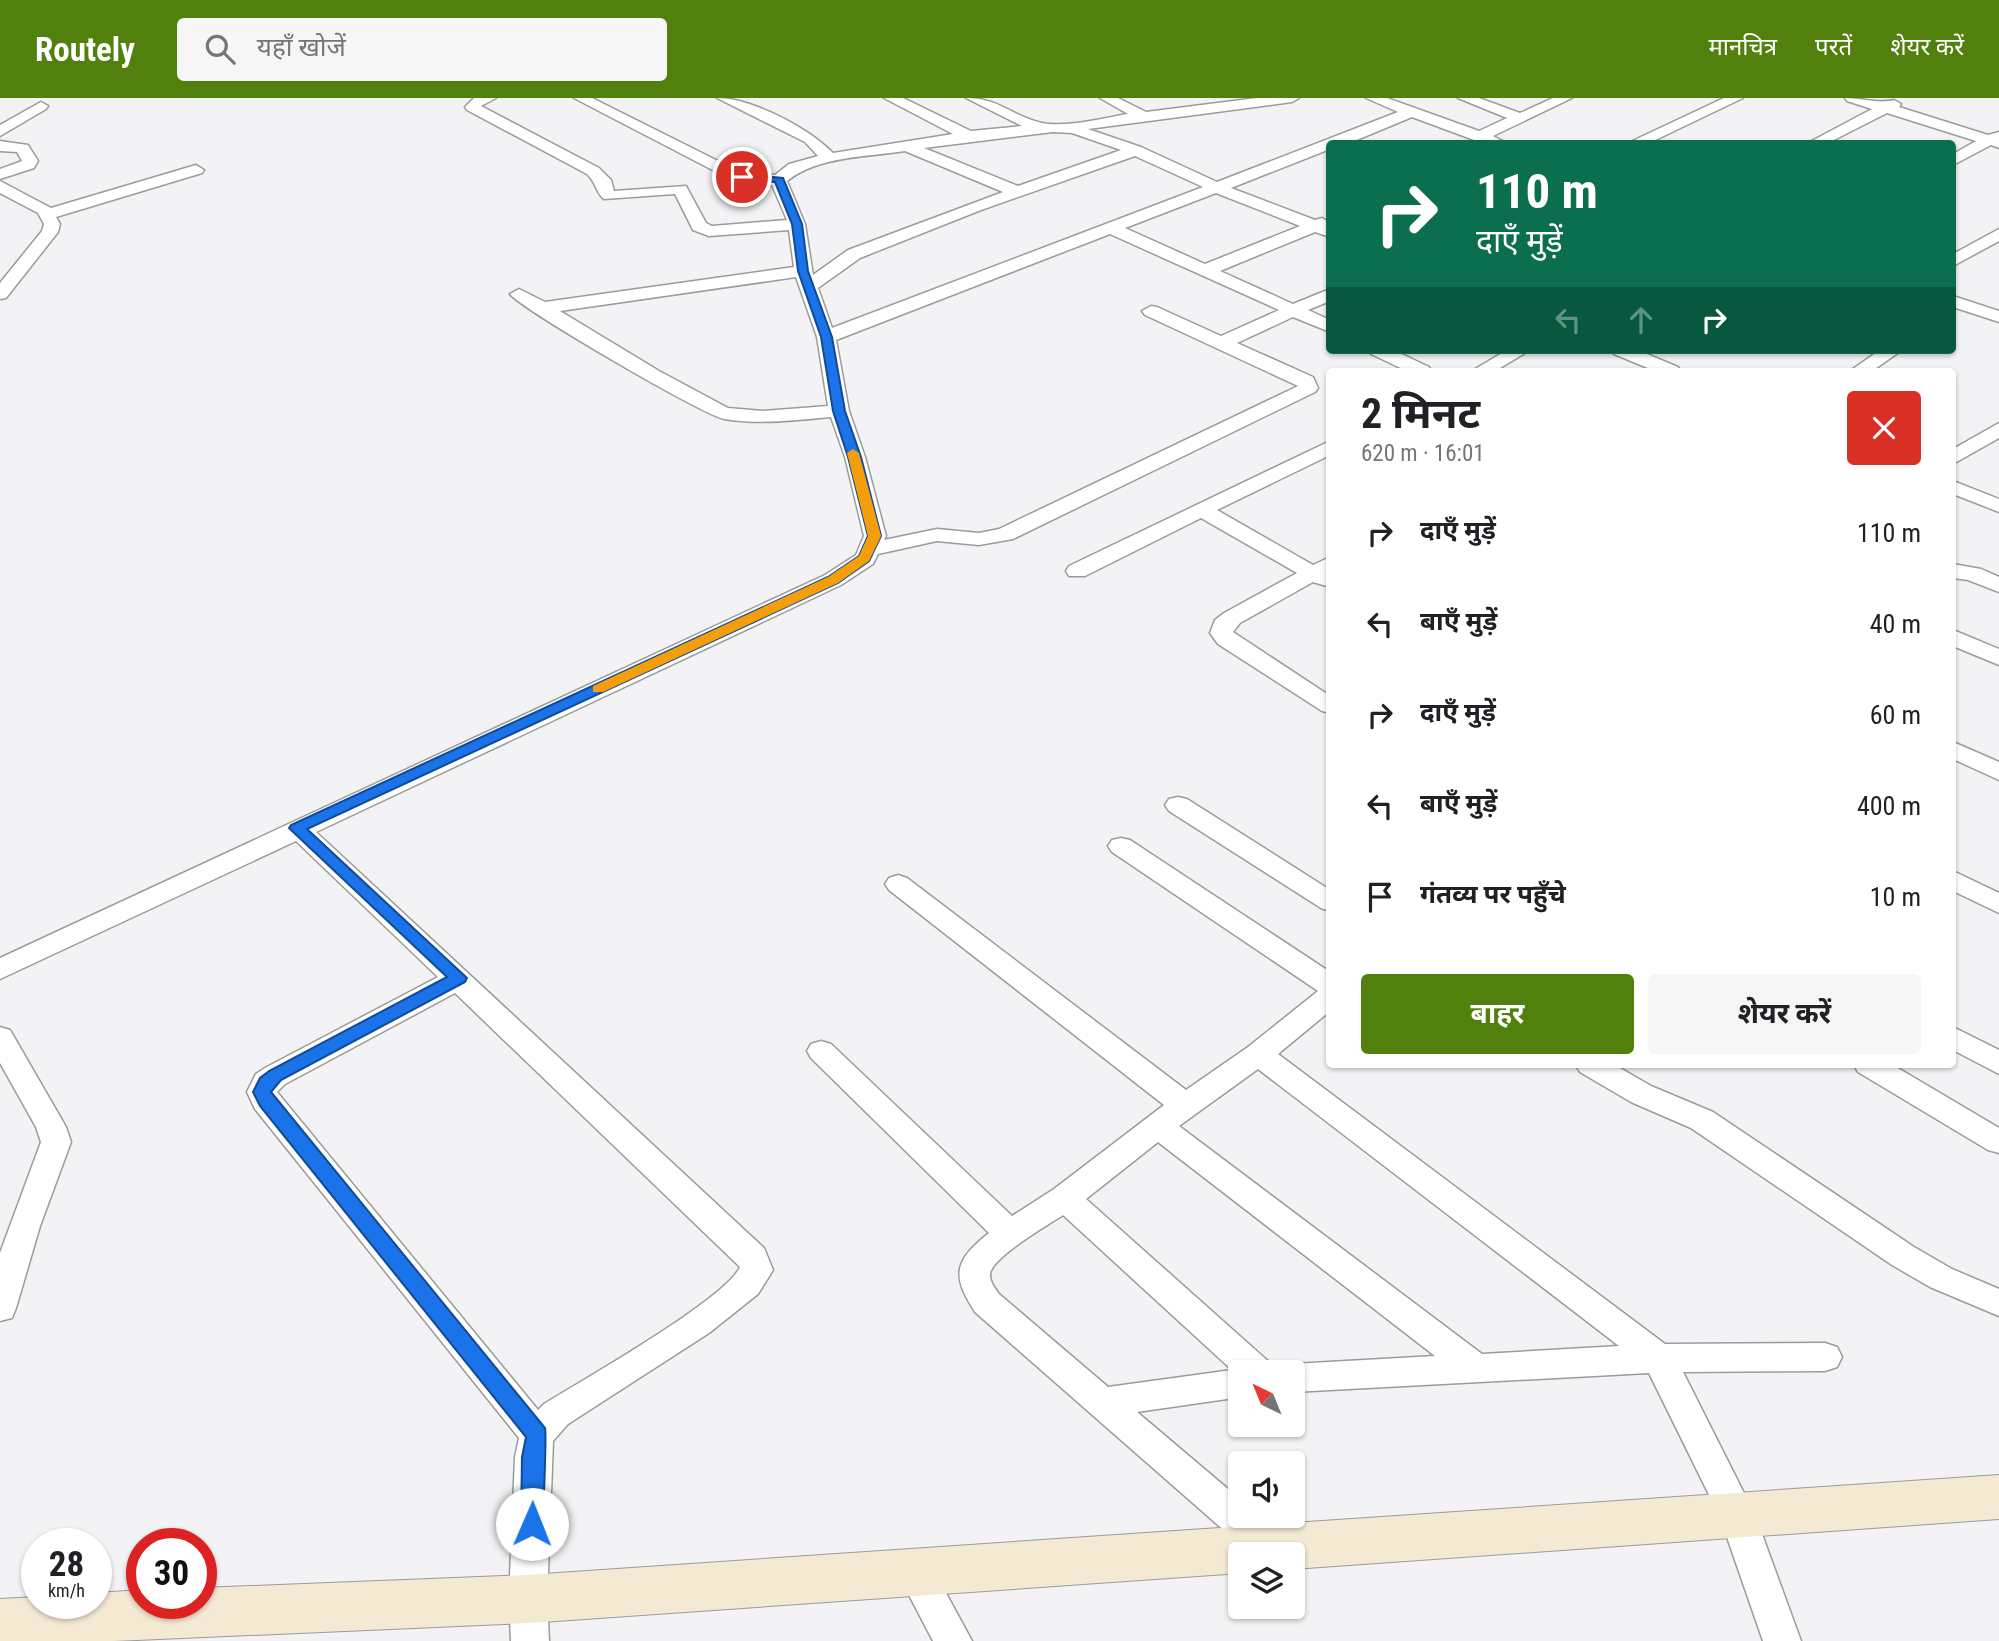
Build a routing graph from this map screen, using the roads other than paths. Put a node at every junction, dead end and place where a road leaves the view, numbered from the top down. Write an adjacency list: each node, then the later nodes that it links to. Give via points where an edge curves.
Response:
1 (489, 98): 43 (street, via 472,107 593,171 610,196 680,189 699,226 709,231)
2 (582, 98): 38 (street, via 734,175)
3 (723, 98): 34 (street, via 810,139)
4 (891, 98): 23 (street)
5 (973, 98): 21 (street)
6 (1107, 98): 18 (street)
7 (1292, 98): 14 (street)
8 (1373, 98): 17 (street)
9 (1465, 98): 19 (street)
10 (1735, 98): 28 (street)
11 (1852, 98): 16 (street)
12 (1905, 98): 16 (street)
13 (1559, 99): 19 (street)
14 (1209, 102): 18 (street)
15 (41, 106): 22 (street)
16 (1885, 108): 25 (street); 29 (street)
17 (1411, 112): 24 (street); 26 (street)
18 (1146, 118): 20 (street)
19 (1520, 118): 24 (street)
20 (1064, 127): 21 (street); 33 (street)
21 (1042, 128): 23 (street)
22 (0, 131)
23 (969, 136): 31 (street)
24 (1481, 136): 27 (street)
25 (1996, 139): 35 (street)
26 (1341, 140)
27 (1491, 140)
28 (1642, 140)
29 (1821, 140)
30 (0, 146): 37 (street, via 23,148 30,161)
31 (905, 146): 34 (street); 41 (street)
32 (1326, 146): 40 (street)
33 (1136, 150): 40 (street); 41 (street)
34 (829, 158): 38 (street, via 795,167)
35 (1956, 159)
36 (196, 170): 42 (street)
37 (0, 174)
38 (779, 180): 43 (street)
39 (0, 186): 42 (street)
40 (1220, 189): 44 (street); 45 (street)
41 (1018, 192): 49 (street, via 854,254 826,275)
42 (47, 214): 50 (street, via 50,232)
43 (797, 224): 49 (street)
44 (1325, 226): 48 (street)
45 (1111, 228): 48 (street); 59 (street)
46 (1999, 234): 47 (street)
47 (1956, 259)
48 (1206, 270): 55 (street)
49 (806, 279): 54 (street); 59 (street)
50 (0, 294)
51 (519, 294): 54 (street)
52 (1326, 296): 55 (street)
53 (1958, 306): 57 (street)
54 (544, 308): 71 (street, via 724,413 762,417)
55 (1293, 309): 58 (street); 60 (street)
56 (1151, 311): 60 (street)
57 (1999, 317)
58 (1326, 325)
59 (826, 337): 71 (street)
60 (1221, 343): 69 (street)
61 (1386, 354): 66 (street)
62 (1513, 354): 67 (street)
63 (1632, 354): 65 (street)
64 (1887, 354): 68 (street)
65 (1666, 366)
66 (1416, 368)
67 (1487, 368)
68 (1864, 368)
69 (1309, 385): 70 (street); 78 (street, via 1303,392 1005,534 979,539 937,535)
70 (1326, 392)
71 (839, 411): 78 (street, via 875,536)
72 (1999, 429): 74 (street)
73 (1326, 449): 77 (street)
74 (1956, 456)
75 (1956, 488): 76 (street)
76 (1999, 506)
77 (1203, 511): 79 (street); 81 (street)
78 (870, 549): 89 (street, via 865,559 833,580)
79 (1077, 571)
80 (1956, 571): 82 (street)
81 (1324, 574): 85 (street, via 1233,618 1221,632)
82 (1999, 585)
83 (1956, 638): 84 (street)
84 (1999, 658)
85 (1326, 703)
86 (1956, 750): 87 (street)
87 (1999, 772)
88 (1178, 805): 93 (street)
89 (297, 828): 95 (street); 96 (street)
90 (1121, 846): 97 (street)
91 (1956, 882): 94 (street)
92 (898, 884): 106 (street)
93 (1326, 899)
94 (1999, 904)
95 (0, 969)
96 (459, 978): 120 (street, via 275,1076 262,1092); 120 (street, via 754,1257 756,1266 748,1284 716,1311 556,1414)
97 (1326, 982)
98 (1326, 999): 102 (street)
99 (0, 1037): 112 (street, via 56,1142)
100 (1956, 1039): 103 (street)
101 (821, 1051): 110 (street)
102 (1258, 1054): 106 (street); 114 (street)
103 (1999, 1063)
104 (1597, 1068): 111 (street, via 1641,1094 1702,1120 1903,1256)
105 (1875, 1068): 108 (street)
106 (1185, 1105): 107 (street)
107 (1159, 1127): 109 (street); 116 (street)
108 (1999, 1142)
109 (1065, 1198): 110 (street); 115 (street)
110 (1010, 1234): 119 (street, via 974,1269 975,1285 987,1303)
111 (1999, 1303)
112 (0, 1308)
113 (1825, 1357): 114 (street)
114 (1659, 1358): 116 (street); 122 (street)
115 (1244, 1360)
116 (1473, 1366): 117 (street)
117 (1306, 1377)
118 (1228, 1385): 119 (street)
119 (1102, 1402): 123 (street)
120 (537, 1435): 127 (street)
121 (1999, 1497): 122 (main road)
122 (1737, 1515): 124 (main road); 130 (street)
123 (1262, 1542)
124 (1305, 1545)
125 (1228, 1551): 126 (main road)
126 (915, 1572): 127 (main road); 129 (street)
127 (529, 1620): 128 (main road, via 151,1615)
128 (0, 1624)
129 (953, 1641)
130 (1782, 1641)

